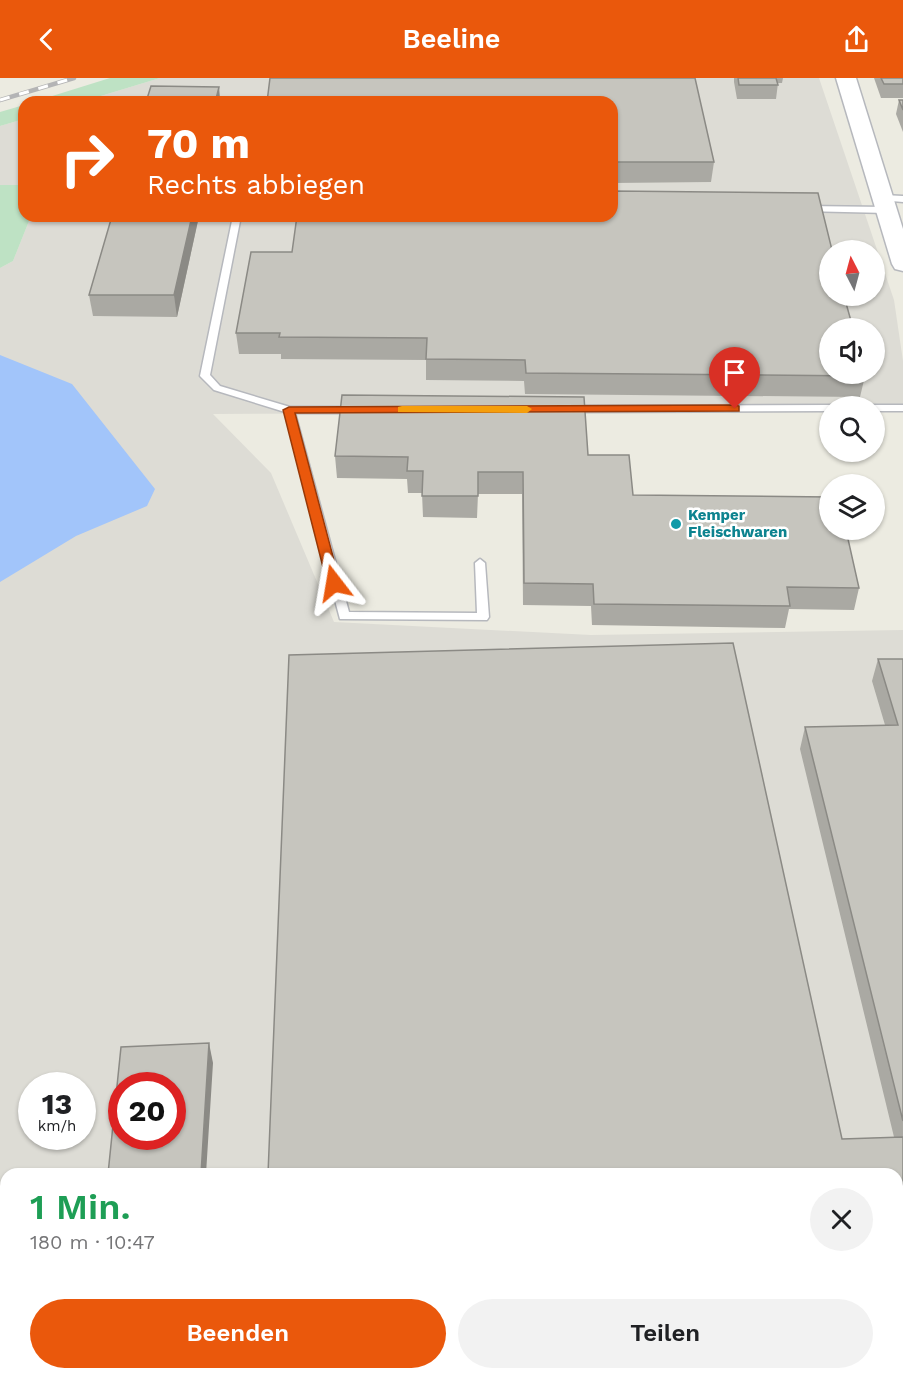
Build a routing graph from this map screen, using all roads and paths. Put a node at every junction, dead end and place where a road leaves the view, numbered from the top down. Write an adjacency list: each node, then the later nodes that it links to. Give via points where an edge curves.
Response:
1 (846, 78): 2 (street)
2 (891, 202): 3 (lane); 5 (street)
3 (791, 209)
4 (236, 222): 10 (lane, via 206,376 217,388)
5 (903, 264)
6 (819, 408): 9 (lane)
7 (885, 408): 8 (lane)
8 (903, 408)
9 (559, 409)
10 (289, 410): 11 (lane); 12 (lane, via 344,616 483,617)
11 (371, 410)
12 (480, 563)

